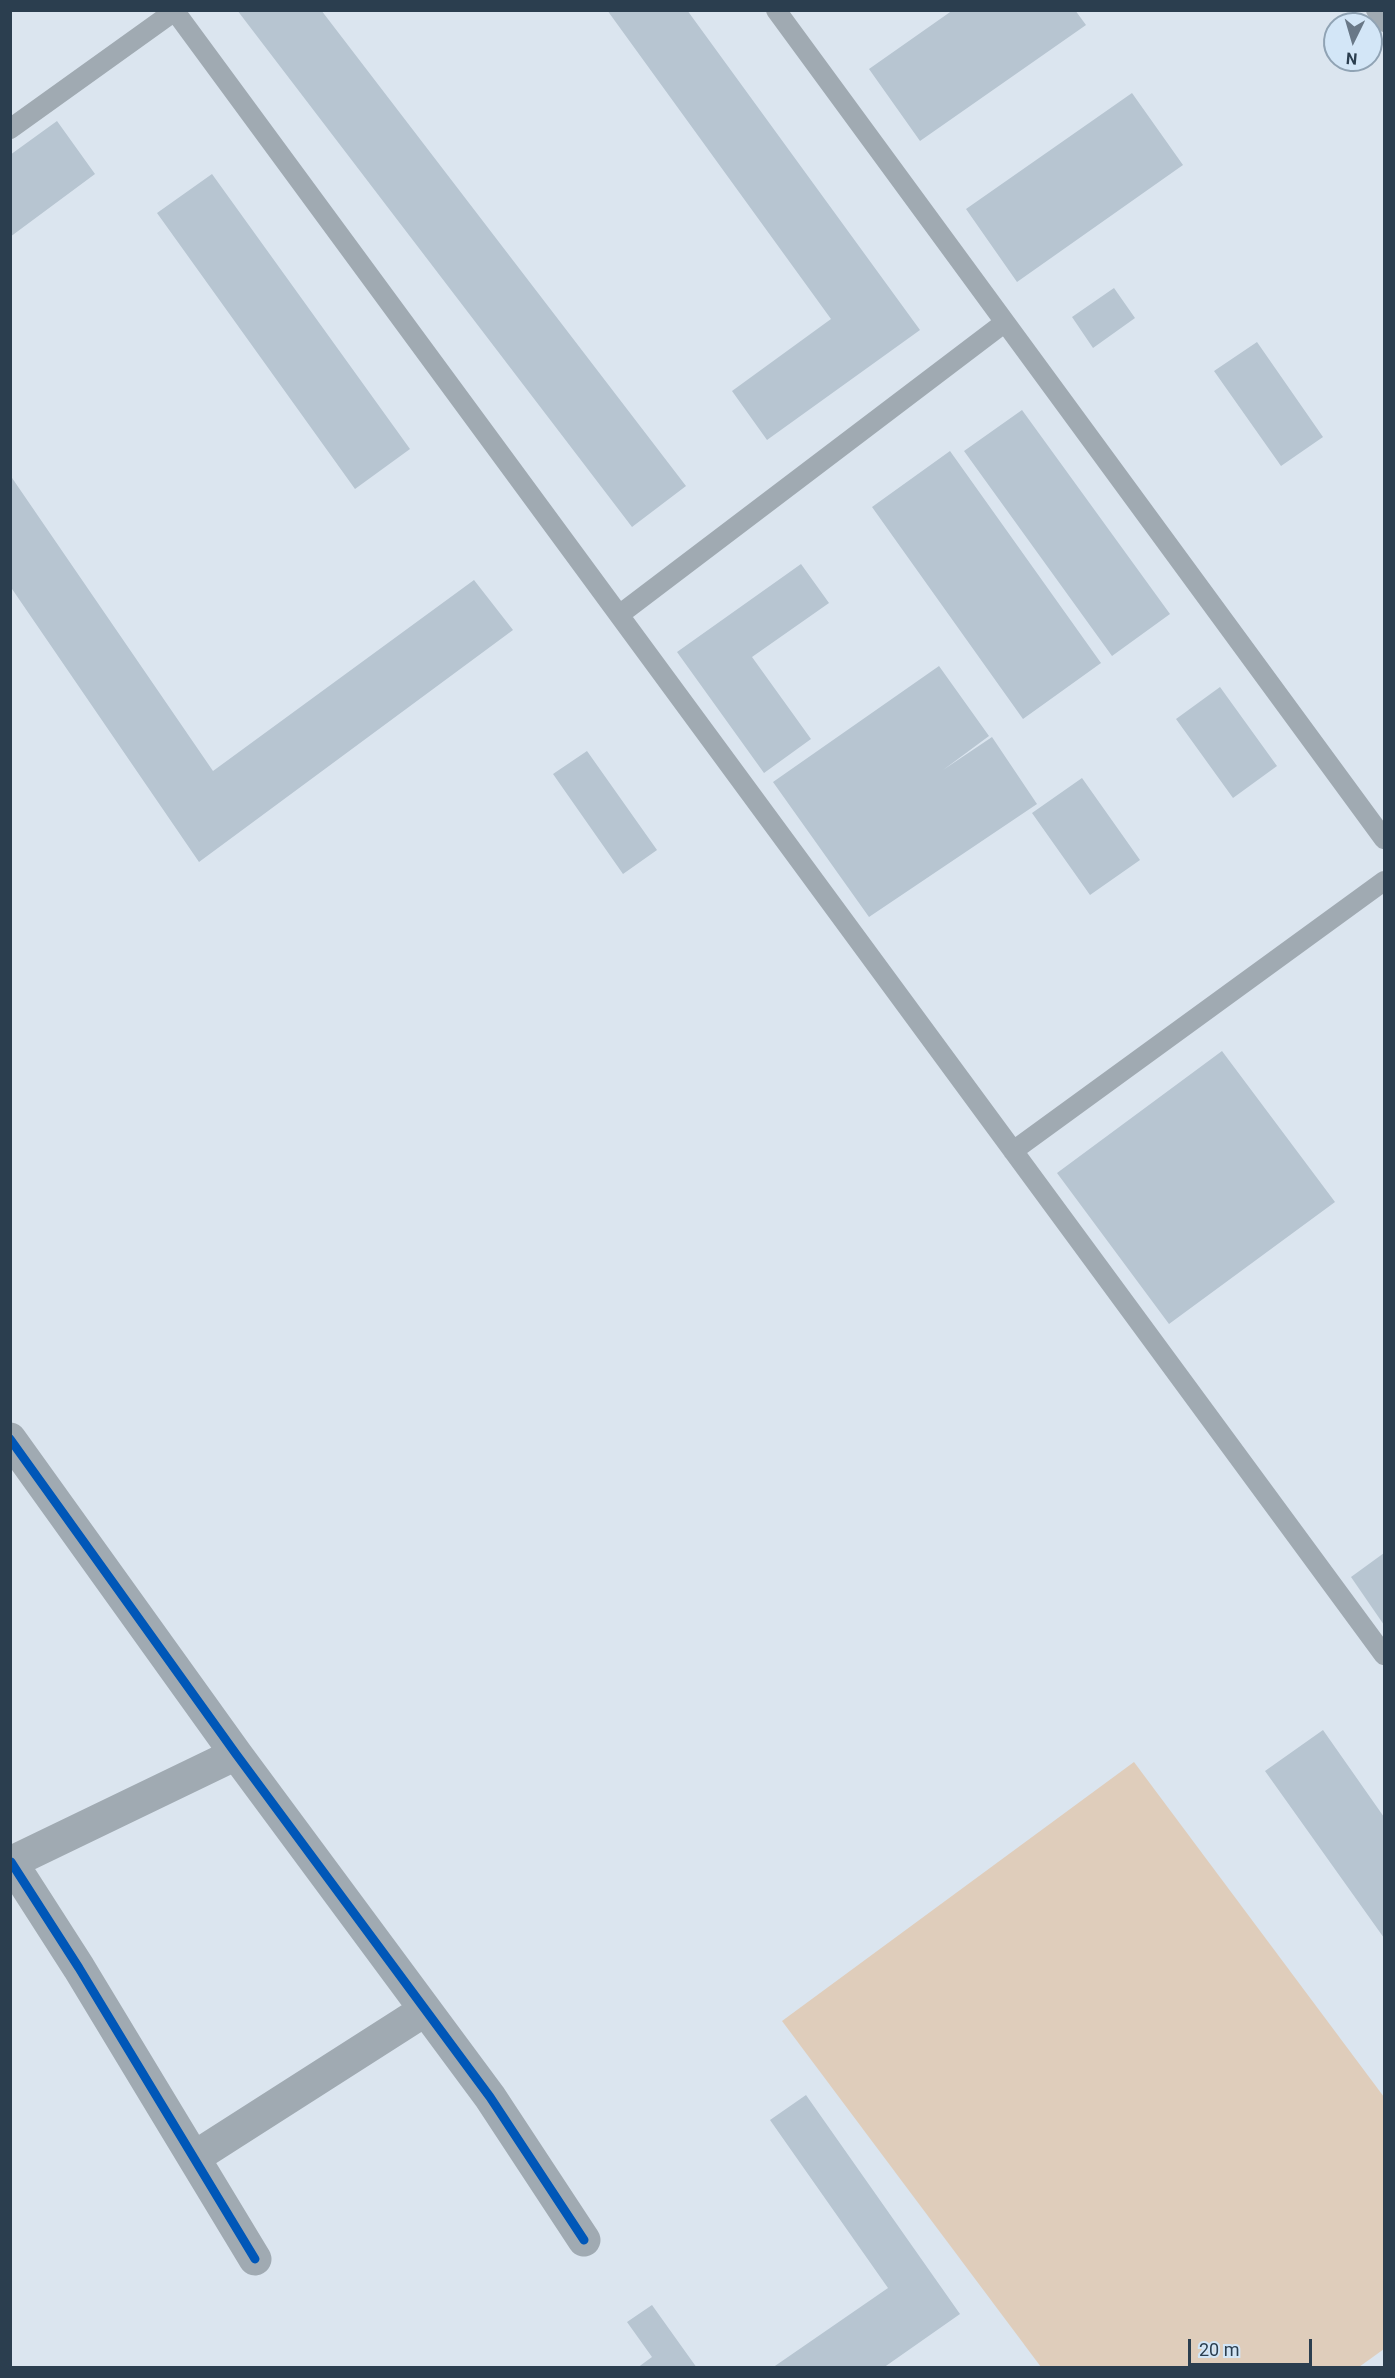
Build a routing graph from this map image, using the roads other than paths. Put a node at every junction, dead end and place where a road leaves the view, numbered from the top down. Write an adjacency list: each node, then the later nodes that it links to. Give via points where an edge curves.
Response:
1 (776, 10): 6 (lane)
2 (1376, 10): 4 (lane)
3 (175, 11): 5 (lane); 7 (lane)
4 (1384, 22)
5 (10, 129)
6 (1005, 323): 7 (lane); 8 (lane)
7 (619, 615): 10 (lane)
8 (1384, 839)
9 (1384, 881): 10 (lane)
10 (1013, 1151): 12 (lane)
11 (10, 1439): 13 (street)
12 (1384, 1655)
13 (236, 1754): 14 (street); 15 (street)
14 (11, 1862): 16 (street)
15 (425, 2010): 16 (street); 17 (street, via 511,2127)
16 (195, 2157): 18 (street)
17 (584, 2240)
18 (255, 2259)

